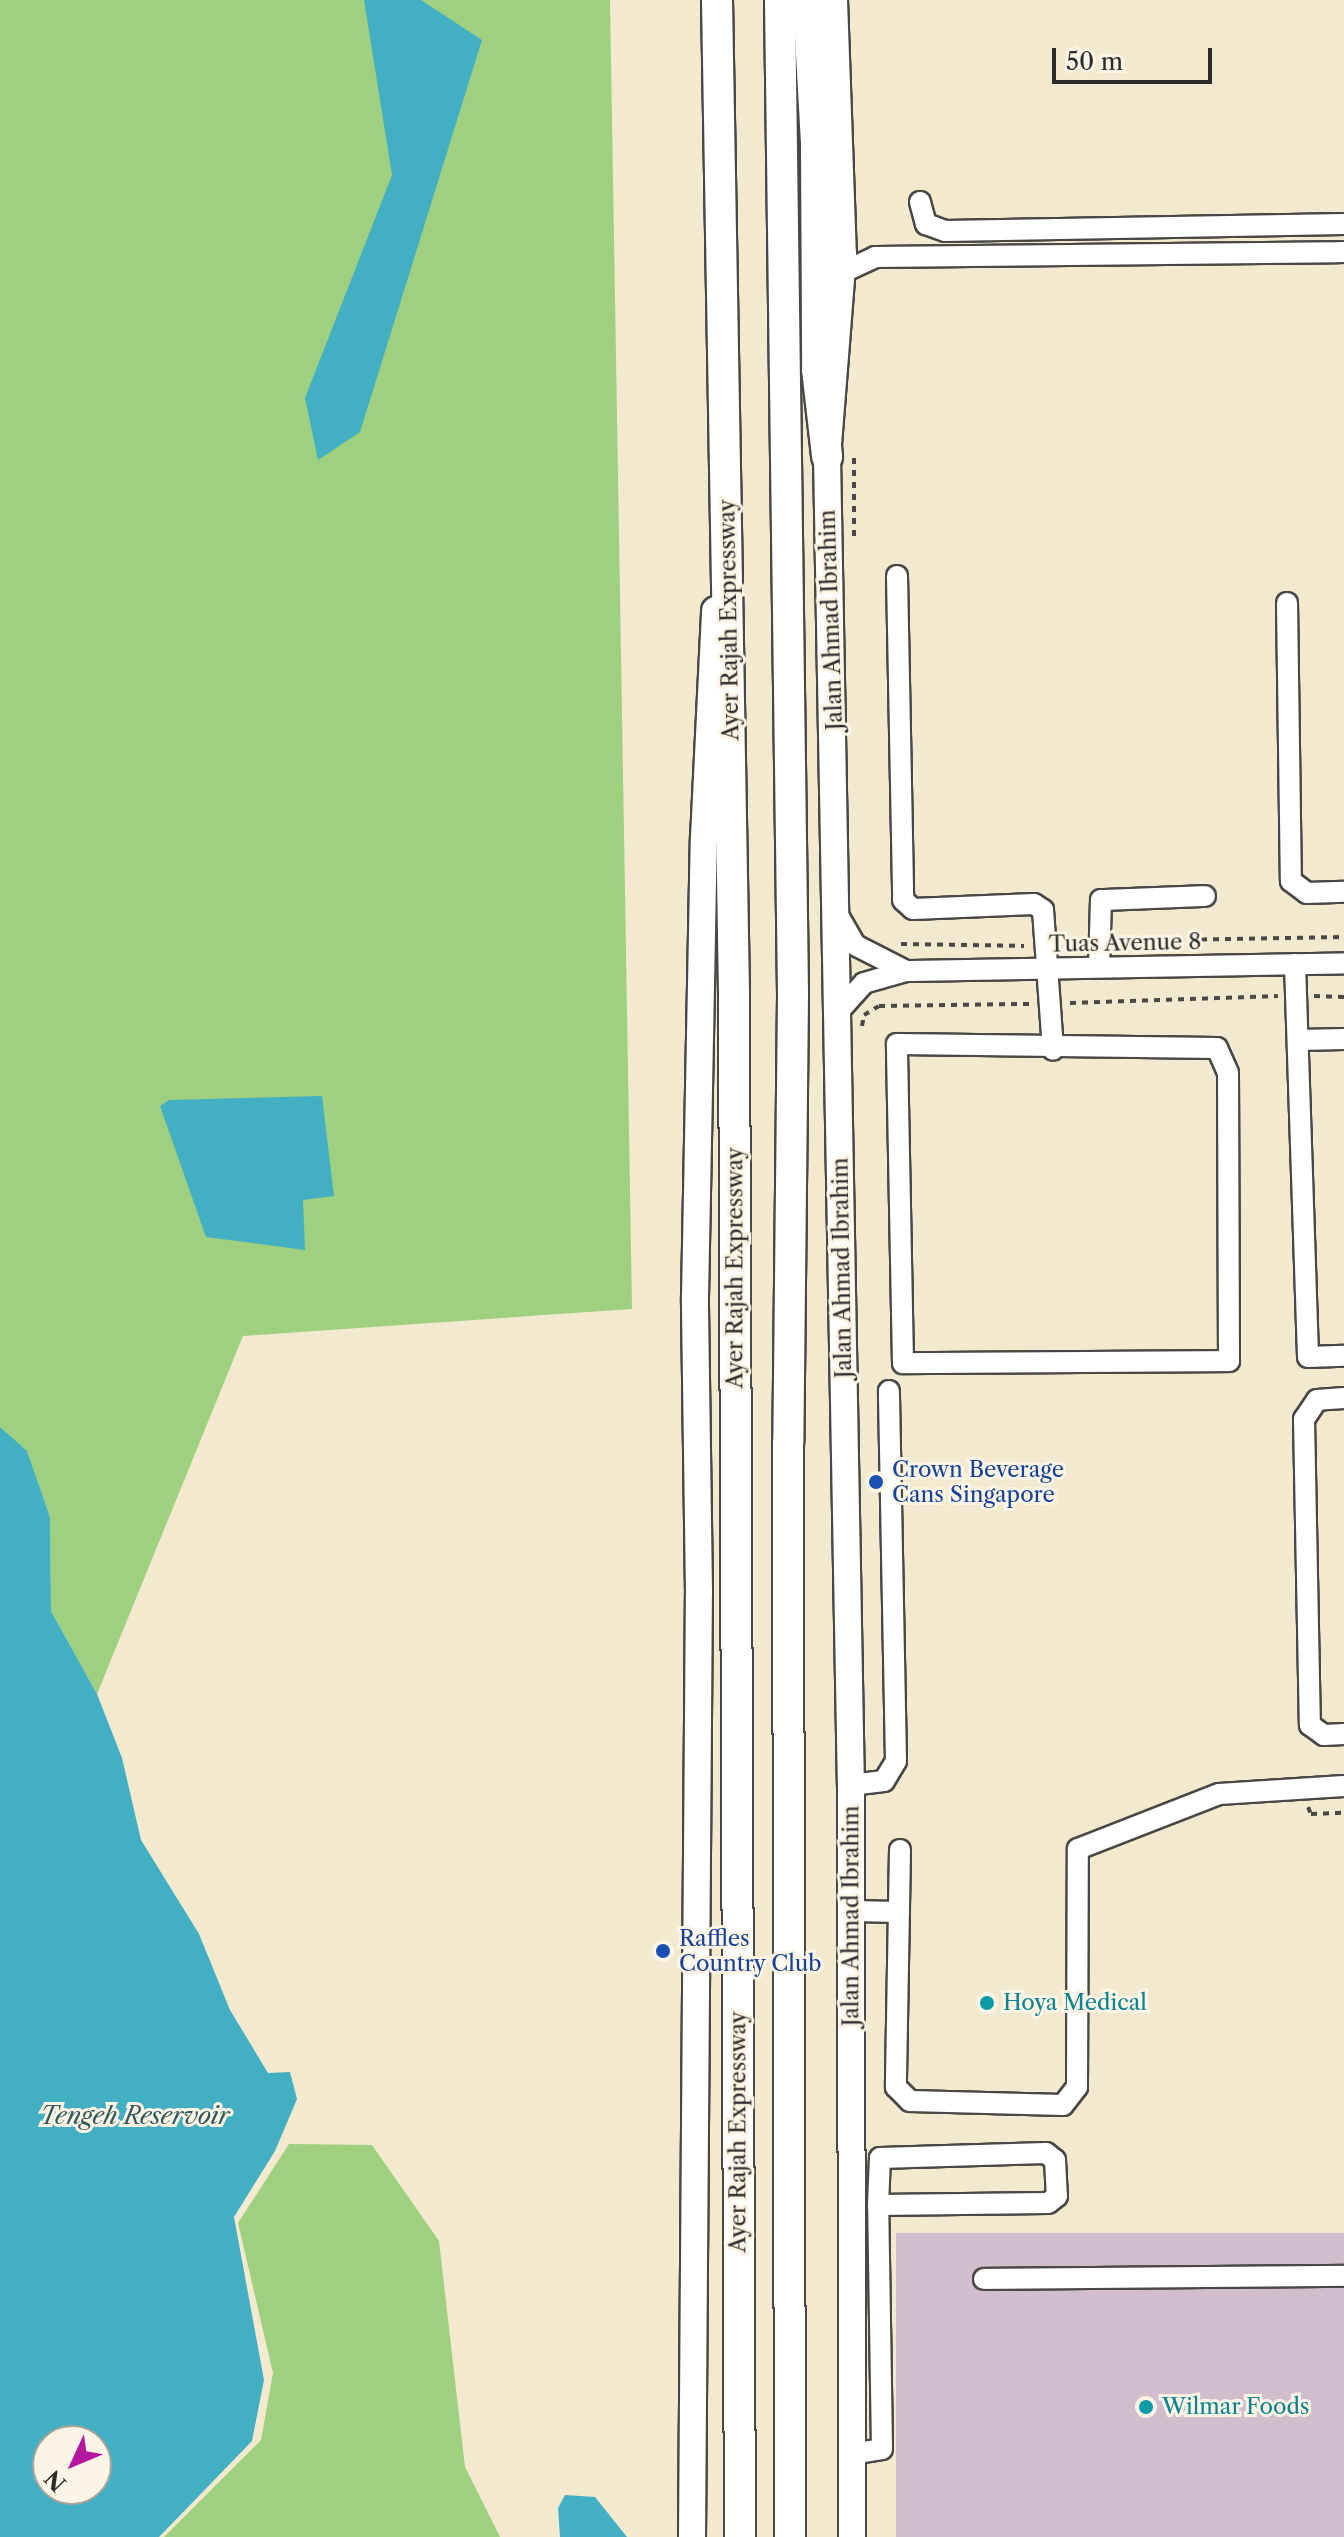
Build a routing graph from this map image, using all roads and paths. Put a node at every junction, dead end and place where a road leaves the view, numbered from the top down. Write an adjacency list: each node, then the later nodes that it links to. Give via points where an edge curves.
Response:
1 (717, 0): 11 (highway, Ayer Rajah Expressway)
2 (780, 0): 42 (highway, via 793,996 788,1442)
3 (808, 0): 12 (highway, via 816,145 817,381)
4 (834, 0): 7 (main road, Jalan Ahmad Ibrahim)
5 (920, 202): 6 (street, via 926,224 945,231)
6 (1344, 224)
7 (840, 228): 9 (street); 10 (main road, Jalan Ahmad Ibrahim)
8 (1344, 252): 9 (street)
9 (875, 257): 10 (street)
10 (839, 274): 12 (main road, Jalan Ahmad Ibrahim, via 835,404)
11 (726, 379): 40 (main road, via 704,838 695,1297 699,1593); 41 (highway, Ayer Rajah Expressway, via 734,994)
12 (827, 456): 17 (main road, Jalan Ahmad Ibrahim)
13 (897, 576): 21 (street, via 903,900 913,909 1039,906 1045,916)
14 (1287, 603): 15 (street, via 1291,881 1307,893)
15 (1344, 892)
16 (1205, 896): 20 (street, via 1101,900)
17 (839, 917): 22 (street, Tuas Avenue 8, via 855,945); 23 (main road, Jalan Ahmad Ibrahim)
18 (1344, 963): 19 (street, Tuas Avenue 8)
19 (1295, 964): 20 (street, Tuas Avenue 8); 25 (street)
20 (1099, 967): 21 (street, Tuas Avenue 8)
21 (1048, 968): 22 (street, Tuas Avenue 8); 26 (street)
22 (906, 971): 23 (street, Tuas Avenue 8, via 864,983)
23 (838, 1012): 31 (main road, Jalan Ahmad Ibrahim)
24 (1344, 1039): 25 (street)
25 (1299, 1040): 27 (street, via 1308,1357)
26 (1053, 1050): 26 (street, via 1217,1048 1228,1073 1229,1361 903,1363 897,1044)
27 (1344, 1356)
28 (889, 1391): 31 (street, via 896,1761 884,1781)
29 (1344, 1398): 30 (street, via 1317,1400 1304,1419 1310,1725 1324,1735)
30 (1344, 1734)
31 (851, 1785): 34 (main road, Jalan Ahmad Ibrahim)
32 (1344, 1786): 35 (street, via 1219,1794 1078,1849 1077,2087 1063,2105 910,2101 901,2095 896,2087)
33 (900, 1850): 35 (street)
34 (852, 1911): 35 (street); 39 (main road, Jalan Ahmad Ibrahim)
35 (899, 1912)
36 (878, 2205): 36 (street, via 878,2163 888,2155 1046,2153 1055,2160 1057,2196 1048,2203); 39 (street, via 882,2449)
37 (1344, 2276): 38 (street)
38 (984, 2279)
39 (851, 2454): 43 (main road, Jalan Ahmad Ibrahim)
40 (692, 2537)
41 (740, 2537)
42 (790, 2537)
43 (852, 2537)

